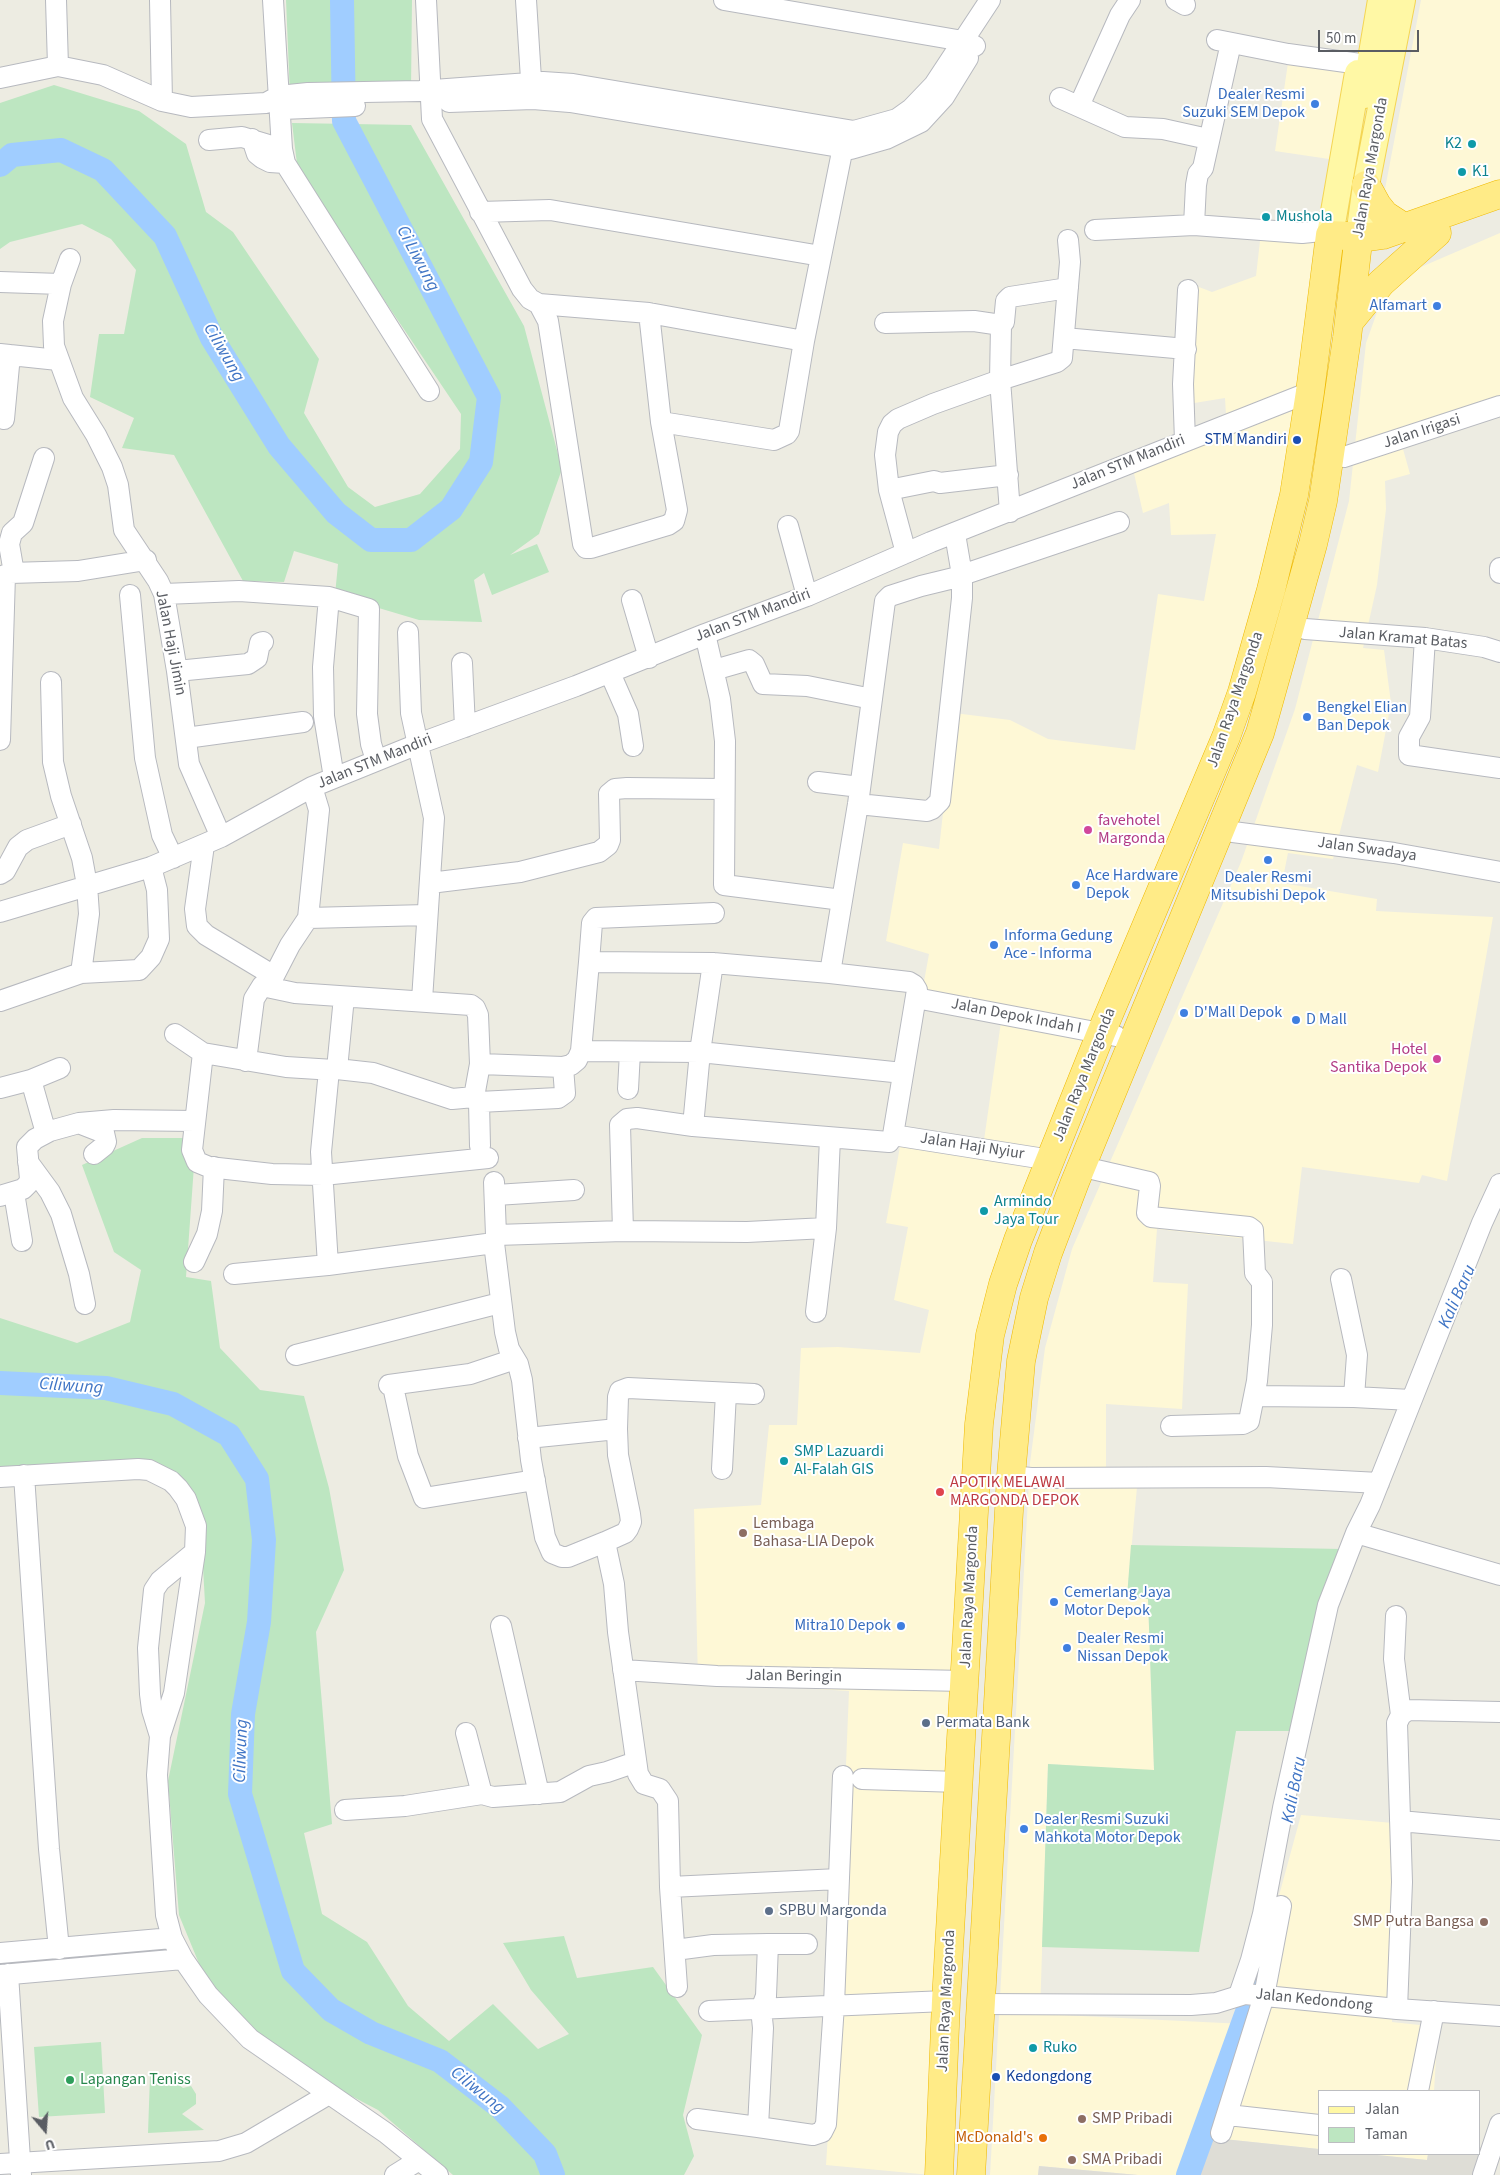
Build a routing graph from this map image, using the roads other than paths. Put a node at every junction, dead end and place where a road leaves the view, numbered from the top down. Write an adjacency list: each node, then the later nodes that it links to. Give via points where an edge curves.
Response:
1 (56, 0): 15 (street)
2 (160, 0): 19 (street)
3 (273, 0): 20 (street)
4 (426, 0): 18 (street)
5 (526, 0): 17 (street)
6 (724, 0): 13 (street)
7 (990, 0): 13 (street)
8 (1005, 0): 13 (street)
9 (1130, 0): 21 (street, via 1069,102 1125,127 1164,129)
10 (1371, 0): 14 (main road, Jalan Raya Margonda)
11 (1381, 0): 34 (main road, Jalan Raya Margonda)
12 (1402, 0): 25 (main road, Jalan Raya Margonda)
13 (969, 44): 23 (street, via 944,97 920,122 862,147)
14 (1360, 64): 21 (street, via 1224,41 1220,95); 34 (main road, Jalan Raya Margonda)
15 (58, 66): 16 (street); 19 (street, via 103,75)
16 (0, 78)
17 (532, 91): 18 (street); 23 (street, via 570,102)
18 (430, 96): 20 (street); 27 (street, via 434,126)
19 (162, 101): 20 (street, via 191,107)
20 (275, 103): 24 (street)
21 (1208, 139): 29 (street, via 1196,185)
22 (209, 140): 24 (street, via 252,140)
23 (845, 140): 35 (street)
24 (284, 156): 52 (street)
25 (1366, 185): 30 (highway, via 1385,215); 34 (main road, Jalan Raya Margonda)
26 (1500, 194): 30 (highway)
27 (480, 212): 35 (street, via 550,210); 41 (street, via 522,289)
28 (1500, 212): 32 (highway)
29 (1194, 225): 31 (street); 34 (street, via 1302,233)
30 (1405, 228): 34 (highway)
31 (1096, 230)
32 (1437, 233): 34 (highway, via 1388,249); 45 (highway, via 1381,283)
33 (1068, 240): 39 (street)
34 (1341, 240): 45 (highway, Jalan Raya Margonda); 53 (highway, Jalan Raya Margonda)
35 (821, 256): 47 (street)
36 (70, 259): 38 (street, Jalan Haji Jimin)
37 (0, 282): 38 (street)
38 (62, 284): 50 (street, Jalan Haji Jimin, via 53,321)
39 (1068, 288): 44 (street, via 1010,297 1006,301); 46 (street)
40 (1188, 290): 48 (street)
41 (539, 304): 42 (street); 56 (street, via 548,321 586,548 674,521 677,510)
42 (649, 313): 47 (street); 56 (street)
43 (885, 323): 44 (street, via 974,321)
44 (1001, 325): 51 (street)
45 (1348, 330): 58 (highway, Jalan Raya Margonda, via 1355,365); 66 (highway, Jalan Raya Margonda)
46 (1064, 338): 48 (street); 51 (street, via 1062,358 1058,362)
47 (804, 341): 56 (street, via 789,431 784,437 774,440)
48 (1186, 349): 57 (street, via 1183,384)
49 (5, 355): 50 (street); 55 (street)
50 (58, 360): 68 (street, Jalan Haji Jimin, via 73,398 112,466 124,530)
51 (1000, 380): 60 (street); 61 (street, via 908,414 892,424 885,455)
52 (429, 390)
53 (1317, 392): 57 (street, Jalan STM Mandiri); 94 (highway, Jalan Raya Margonda, via 1300,496)
54 (1500, 406): 58 (street, Jalan Irigasi)
55 (4, 419)
56 (661, 422)
57 (1185, 441): 62 (street, Jalan STM Mandiri)
58 (1344, 457): 66 (highway, Jalan Raya Margonda)
59 (44, 458): 70 (street, via 23,523 12,534 9,544)
60 (1008, 475): 61 (street, via 934,481); 62 (street)
61 (890, 490): 67 (street)
62 (1010, 512): 65 (street, Jalan STM Mandiri)
63 (1119, 522): 72 (street)
64 (788, 526): 75 (street)
65 (955, 534): 67 (street, Jalan STM Mandiri); 72 (street)
66 (1320, 546): 78 (highway, Jalan Raya Margonda); 94 (highway, Jalan Raya Margonda)
67 (906, 553): 75 (street, Jalan STM Mandiri)
68 (146, 560): 70 (street, via 78,571); 73 (street, Jalan Haji Jimin)
69 (1500, 568): 71 (street)
70 (14, 573): 83 (street, via 6,575)
71 (1500, 573)
72 (962, 576): 91 (street, via 887,598); 105 (street, via 940,801 927,811)
73 (164, 594): 76 (street, via 239,591); 88 (street, Jalan Haji Jimin)
74 (130, 595): 109 (street, via 145,758 160,828)
75 (807, 596): 80 (street, Jalan STM Mandiri)
76 (329, 597): 99 (street, via 368,608 367,714); 101 (street, via 323,667 324,716)
77 (632, 600): 85 (street)
78 (1305, 629): 81 (street, Jalan Kramat Batas); 94 (highway, Jalan Raya Margonda)
79 (408, 632): 97 (street, via 411,713)
80 (705, 634): 85 (street, Jalan STM Mandiri); 87 (street)
81 (1425, 638): 84 (street, Jalan Kramat Batas); 100 (street, via 1420,717 1409,737 1409,754)
82 (263, 642): 88 (street, via 257,658 248,664)
83 (1, 648): 96 (street)
84 (1500, 652)
85 (649, 658): 89 (street, Jalan STM Mandiri)
86 (462, 663): 93 (street)
87 (714, 670): 91 (street, via 749,660 763,684 807,686); 104 (street, via 725,741)
88 (177, 671): 95 (street, Jalan Haji Jimin)
89 (610, 673): 93 (street, Jalan STM Mandiri); 98 (street, via 628,714)
90 (51, 682): 106 (street, via 53,762)
91 (872, 699): 105 (street)
92 (303, 722): 95 (street)
93 (465, 727): 97 (street, Jalan STM Mandiri)
94 (1252, 730): 107 (highway, Jalan Raya Margonda); 130 (highway, Jalan Raya Margonda); 153 (highway, Jalan Raya Margonda)
95 (186, 738): 108 (street, Jalan Haji Jimin)
96 (0, 740)
97 (418, 744): 99 (street, Jalan STM Mandiri); 113 (street, via 434,818)
98 (633, 746)
99 (376, 760): 101 (street, Jalan STM Mandiri)
100 (1500, 768)
101 (334, 778): 103 (street, Jalan STM Mandiri)
102 (818, 782): 105 (street)
103 (312, 787): 108 (street, Jalan STM Mandiri); 119 (street, via 318,810)
104 (724, 789): 113 (street, via 615,790 609,794 610,840 599,852 520,872); 115 (street, via 724,885)
105 (859, 795): 115 (street)
106 (71, 824): 112 (street, via 27,840 18,847); 114 (street)
107 (1233, 832): 111 (street, Jalan Swadaya, via 1394,853); 153 (highway, Jalan Raya Margonda)
108 (208, 843): 109 (street, Jalan STM Mandiri); 124 (street, via 195,909 196,926)
109 (172, 858): 110 (street, Jalan STM Mandiri)
110 (151, 867): 114 (street, Jalan STM Mandiri); 122 (street, via 157,890 159,940 150,957 139,970)
111 (1500, 872)
112 (0, 874)
113 (430, 883): 118 (street)
114 (87, 886): 116 (street, Jalan STM Mandiri); 122 (street, via 89,914)
115 (842, 900): 123 (street)
116 (0, 912)
117 (714, 913): 120 (street, via 596,918 592,923)
118 (427, 914): 119 (street); 128 (street)
119 (308, 918): 124 (street)
120 (589, 962): 121 (street); 131 (street)
121 (713, 963): 123 (street); 133 (street)
122 (81, 973): 127 (street)
123 (830, 973): 126 (street, via 909,982 917,990)
124 (268, 981): 125 (street, via 295,993); 135 (street, via 254,1000)
125 (344, 997): 128 (street); 139 (street)
126 (916, 998): 130 (street, Jalan Depok Indah I); 140 (street)
127 (0, 1000)
128 (422, 1000): 136 (street, via 475,1008)
129 (175, 1034): 134 (street)
130 (1109, 1034): 153 (highway, Jalan Raya Margonda)
131 (581, 1051): 132 (street); 137 (street, via 571,1065)
132 (630, 1052): 133 (street); 143 (street)
133 (700, 1052): 140 (street); 146 (street)
134 (203, 1053): 135 (street); 144 (street)
135 (246, 1061): 139 (street)
136 (480, 1064): 137 (street); 139 (street, via 474,1097 452,1099 378,1074)
137 (563, 1067): 154 (street, via 565,1093 558,1098 479,1102 484,1152)
138 (60, 1068): 141 (street)
139 (333, 1069): 154 (street, via 321,1152)
140 (903, 1073): 148 (street)
141 (31, 1080): 142 (street); 147 (street)
142 (0, 1088)
143 (628, 1089)
144 (195, 1121): 145 (street, via 129,1119); 152 (street, via 192,1150 197,1162)
145 (79, 1123): 147 (street); 150 (street, via 104,1133 106,1142)
146 (694, 1126): 149 (street); 159 (street, via 632,1118 620,1125)
147 (46, 1133): 151 (street, via 27,1147)
148 (893, 1134): 149 (street, via 889,1142); 153 (street, Jalan Haji Nyiur)
149 (830, 1138): 158 (street)
150 (94, 1154)
151 (28, 1162): 157 (street, via 30,1179 23,1189); 167 (street, via 50,1192 60,1214)
152 (214, 1168): 154 (street); 162 (street, via 212,1211 207,1234)
153 (1073, 1172): 173 (street, Jalan Haji Nyiur, via 1149,1182 1146,1213 1151,1217 1253,1230 1255,1273 1262,1282 1262,1325); 176 (highway, Jalan Raya Margonda, via 1020,1274); 183 (highway, Jalan Raya Margonda, via 1048,1252 1021,1361)
154 (323, 1175): 163 (street)
155 (1500, 1184): 175 (street)
156 (574, 1190): 160 (street, via 495,1188)
157 (7, 1194): 161 (street)
158 (826, 1228): 159 (street, via 747,1232); 168 (street)
159 (623, 1231): 160 (street)
160 (495, 1239): 163 (street); 166 (street)
161 (22, 1241)
162 (194, 1262)
163 (328, 1266): 164 (street)
164 (234, 1274)
165 (1340, 1279): 174 (street, via 1357,1355)
166 (500, 1303): 169 (street); 170 (street, via 507,1342)
167 (85, 1304)
168 (816, 1312)
169 (296, 1355)
170 (515, 1359): 179 (street, via 522,1380); 184 (street, via 470,1374 391,1388 408,1456 424,1498)
171 (726, 1393): 172 (street); 178 (street, via 623,1389 618,1397); 180 (street)
172 (754, 1394)
173 (1254, 1396): 174 (street); 177 (street, via 1247,1423)
174 (1354, 1397): 175 (street)
175 (1411, 1400): 185 (street)
176 (987, 1425): 193 (highway, Jalan Raya Margonda); 238 (highway, Jalan Raya Margonda, via 969,1858)
177 (1171, 1426)
178 (617, 1429): 179 (street); 187 (street, via 620,1475 630,1522 624,1533)
179 (528, 1438): 184 (street)
180 (722, 1470)
181 (24, 1475): 182 (street); 188 (street, via 138,1468 158,1474 178,1488 186,1499 196,1526); 211 (street, via 49,1849)
182 (0, 1477)
183 (1017, 1477): 185 (street, via 1266,1477); 220 (highway, Jalan Raya Margonda)
184 (535, 1480): 187 (street, via 545,1537 552,1553 568,1556)
185 (1379, 1483): 186 (street)
186 (1356, 1533): 189 (street); 217 (street, via 1328,1605 1283,1808)
187 (605, 1542): 192 (street, via 614,1584)
188 (195, 1552): 197 (street, via 174,1693); 197 (street, via 160,1580 154,1590 148,1648 152,1710)
189 (1500, 1575)
190 (1396, 1616): 195 (street, via 1394,1659)
191 (501, 1626): 201 (street)
192 (623, 1670): 193 (street, Jalan Beringin, via 717,1676); 198 (street)
193 (965, 1681): 199 (highway, Jalan Raya Margonda)
194 (1500, 1712): 195 (street, via 1408,1710)
195 (1402, 1714): 203 (street, via 1397,1723)
196 (466, 1733): 200 (street)
197 (160, 1736): 208 (street, via 157,1775 166,1915)
198 (636, 1762): 201 (street, via 589,1776 560,1792); 206 (street, via 641,1780 660,1789 668,1801)
199 (959, 1782): 205 (street, via 852,1778); 218 (highway, Jalan Raya Margonda)
200 (482, 1794): 201 (street, via 493,1797); 202 (street, via 405,1806)
201 (538, 1794)
202 (345, 1810)
203 (1400, 1821): 204 (street); 222 (street, via 1402,1882)
204 (1500, 1830)
205 (839, 1879): 206 (street); 219 (street)
206 (670, 1887): 212 (street)
207 (1281, 1906): 217 (street)
208 (172, 1938): 211 (street); 214 (street)
209 (768, 1944): 210 (street); 212 (street); 221 (street, via 766,1996)
210 (806, 1944)
211 (59, 1949): 213 (street)
212 (675, 1950): 216 (street)
213 (0, 1953)
214 (183, 1960): 215 (street); 227 (street, via 208,1995 250,2039)
215 (4, 1974): 234 (street)
216 (677, 1987)
217 (1252, 1995): 220 (street, Jalan Kedondong, via 1192,2006); 222 (street, Jalan Kedondong); 230 (street, via 1224,2124)
218 (946, 2002): 219 (street); 237 (highway, Jalan Raya Margonda)
219 (836, 2005): 221 (street); 231 (street, via 822,2132 814,2135)
220 (987, 2005): 239 (highway, Jalan Raya Margonda); 240 (highway, Jalan Raya Margonda)
221 (761, 2009): 223 (street); 231 (street)
222 (1397, 2009): 224 (street, Jalan Kedondong)
223 (709, 2011)
224 (1434, 2011): 225 (street, Jalan Kedondong); 226 (street)
225 (1500, 2016)
226 (1418, 2090)
227 (329, 2094): 232 (street); 234 (street, via 246,2143 219,2151)
228 (697, 2119): 231 (street)
229 (1500, 2124): 241 (street)
230 (1318, 2125)
231 (758, 2127)
232 (420, 2160): 235 (street); 236 (street)
233 (0, 2164): 234 (street)
234 (20, 2169)
235 (395, 2175)
236 (438, 2175)
237 (939, 2175)
238 (951, 2175)
239 (972, 2175)
240 (986, 2175)
241 (1483, 2175)

